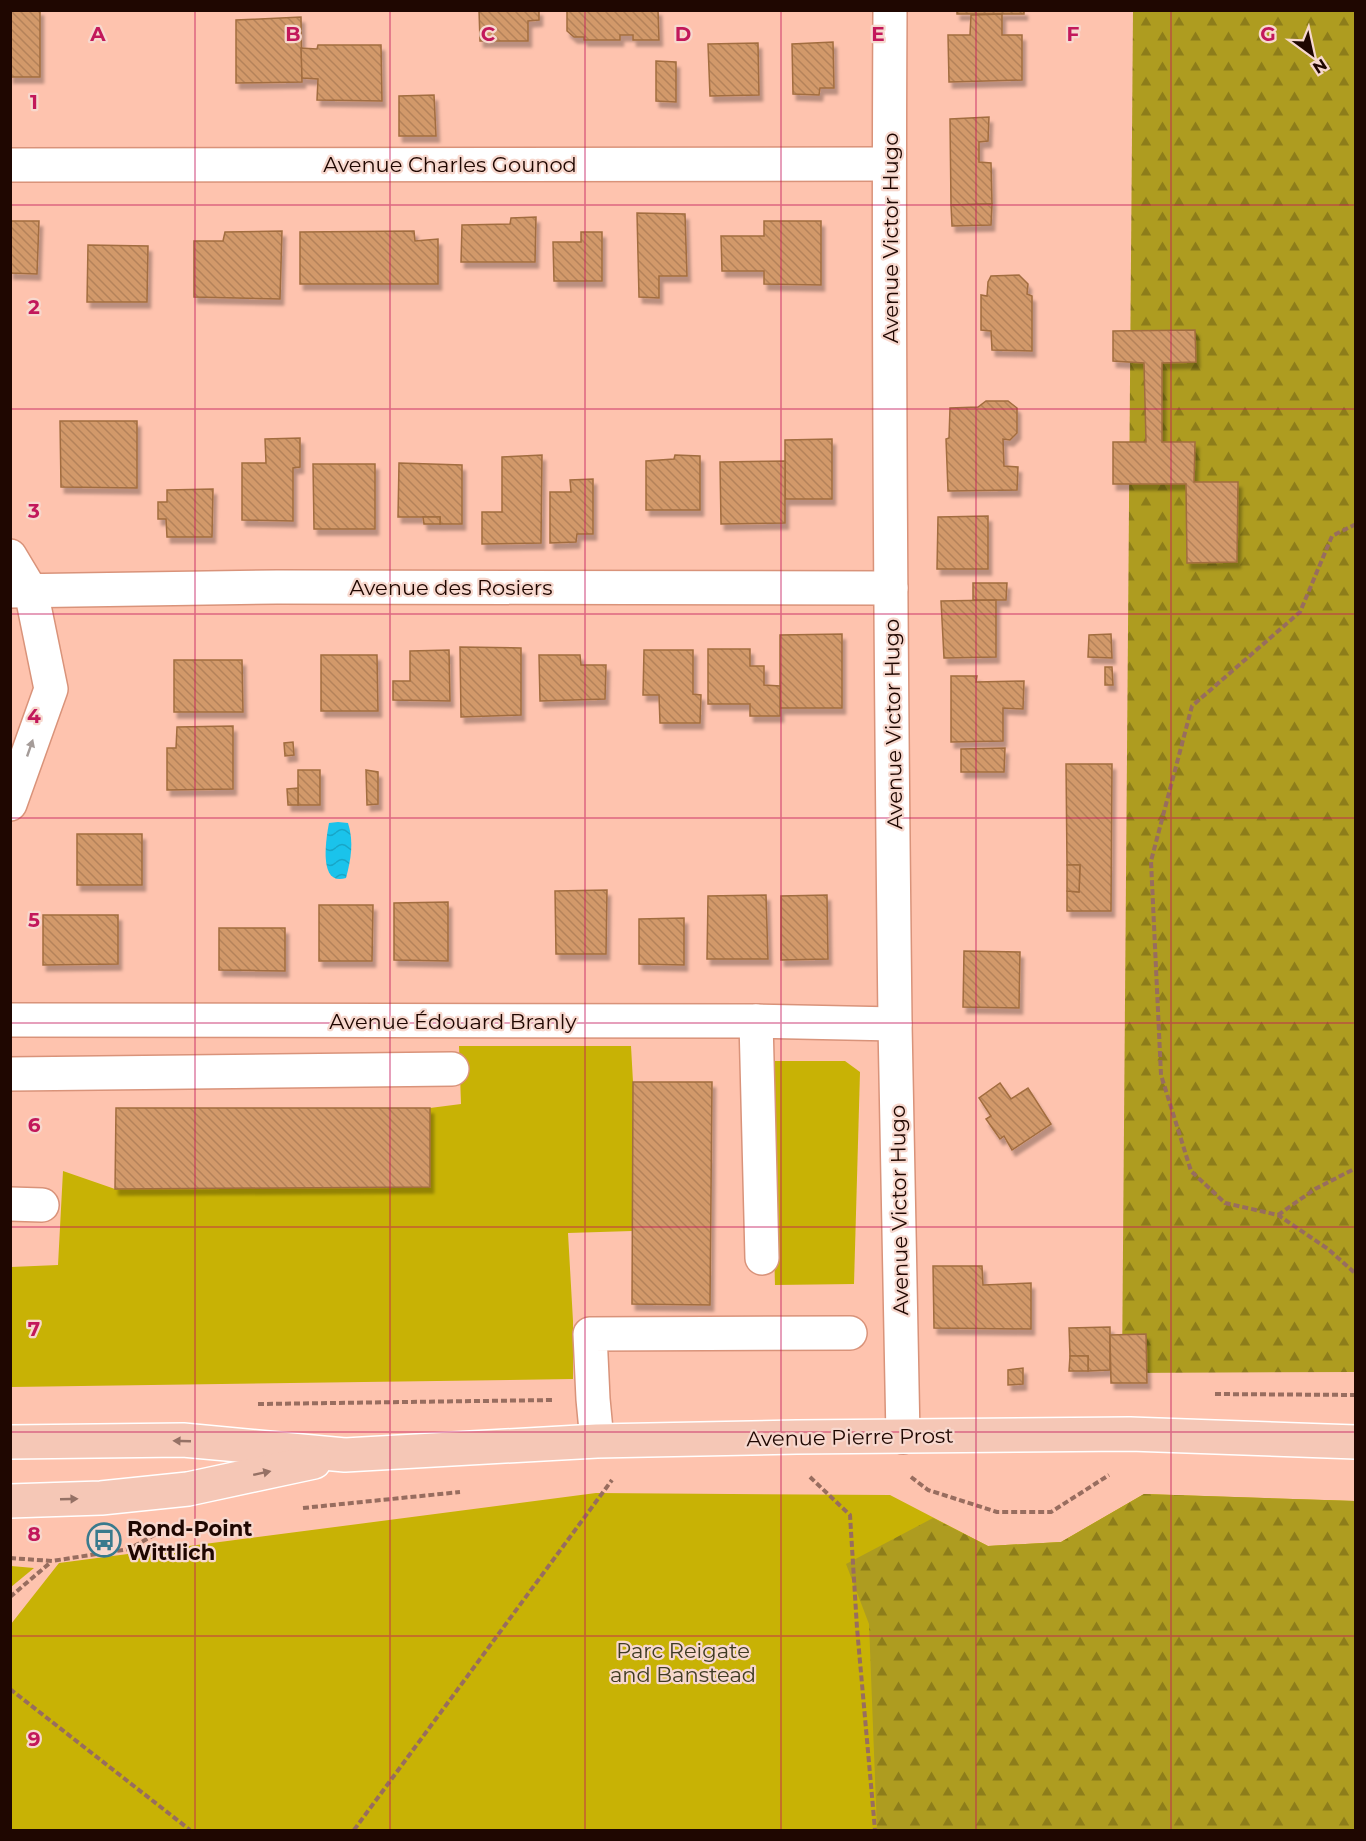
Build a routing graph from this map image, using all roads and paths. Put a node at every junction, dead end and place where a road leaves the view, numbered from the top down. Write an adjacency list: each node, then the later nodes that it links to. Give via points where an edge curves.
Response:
1 (890, 10): 2 (street, Avenue Victor Hugo)
2 (889, 164): 3 (street, Avenue Charles Gounod); 6 (street, Avenue Victor Hugo)
3 (10, 165)
4 (1356, 524): 15 (path, via 1332,536 1300,612 1192,706 1151,861 1161,1075 1191,1171 1225,1203)
5 (10, 556): 7 (street)
6 (891, 588): 7 (street, Avenue des Rosiers, via 277,586); 11 (street, Avenue Victor Hugo)
7 (21, 591): 8 (street, one-way to 7, via 51,689)
8 (10, 804)
9 (10, 1020): 10 (street, Avenue Édouard Branly)
10 (756, 1021): 11 (street, Avenue Édouard Branly); 16 (street)
11 (895, 1024): 21 (street, Avenue Victor Hugo)
12 (452, 1069): 13 (street)
13 (10, 1074)
14 (1356, 1168): 15 (path, via 1315,1189)
15 (1278, 1215): 17 (path)
16 (762, 1258)
17 (1356, 1274)
18 (850, 1333): 19 (street, via 590,1334)
19 (593, 1399): 20 (path); 22 (street)
20 (247, 1404)
21 (903, 1437): 22 (main road, Avenue Pierre Prost); 24 (main road, Avenue Pierre Prost, via 1130,1434)
22 (597, 1441): 25 (main road, Avenue Pierre Prost)
23 (10, 1442): 25 (main road, Avenue Pierre Prost, one-way to 23, via 183,1440)
24 (1356, 1442)
25 (345, 1455): 31 (main road, Avenue Pierre Prost, one-way to 25, via 101,1498 188,1489)
26 (806, 1472): 40 (path, via 850,1515)
27 (1110, 1474): 28 (path, via 1051,1512 997,1512 928,1490)
28 (909, 1476)
29 (602, 1478): 39 (path, via 614,1477)
30 (461, 1492): 32 (path)
31 (10, 1501)
32 (297, 1509)
33 (159, 1532): 35 (path, via 129,1549)
34 (10, 1558): 35 (path)
35 (52, 1561): 36 (path)
36 (10, 1597)
37 (10, 1689): 38 (path)
38 (190, 1830)
39 (354, 1830)
40 (875, 1830)

